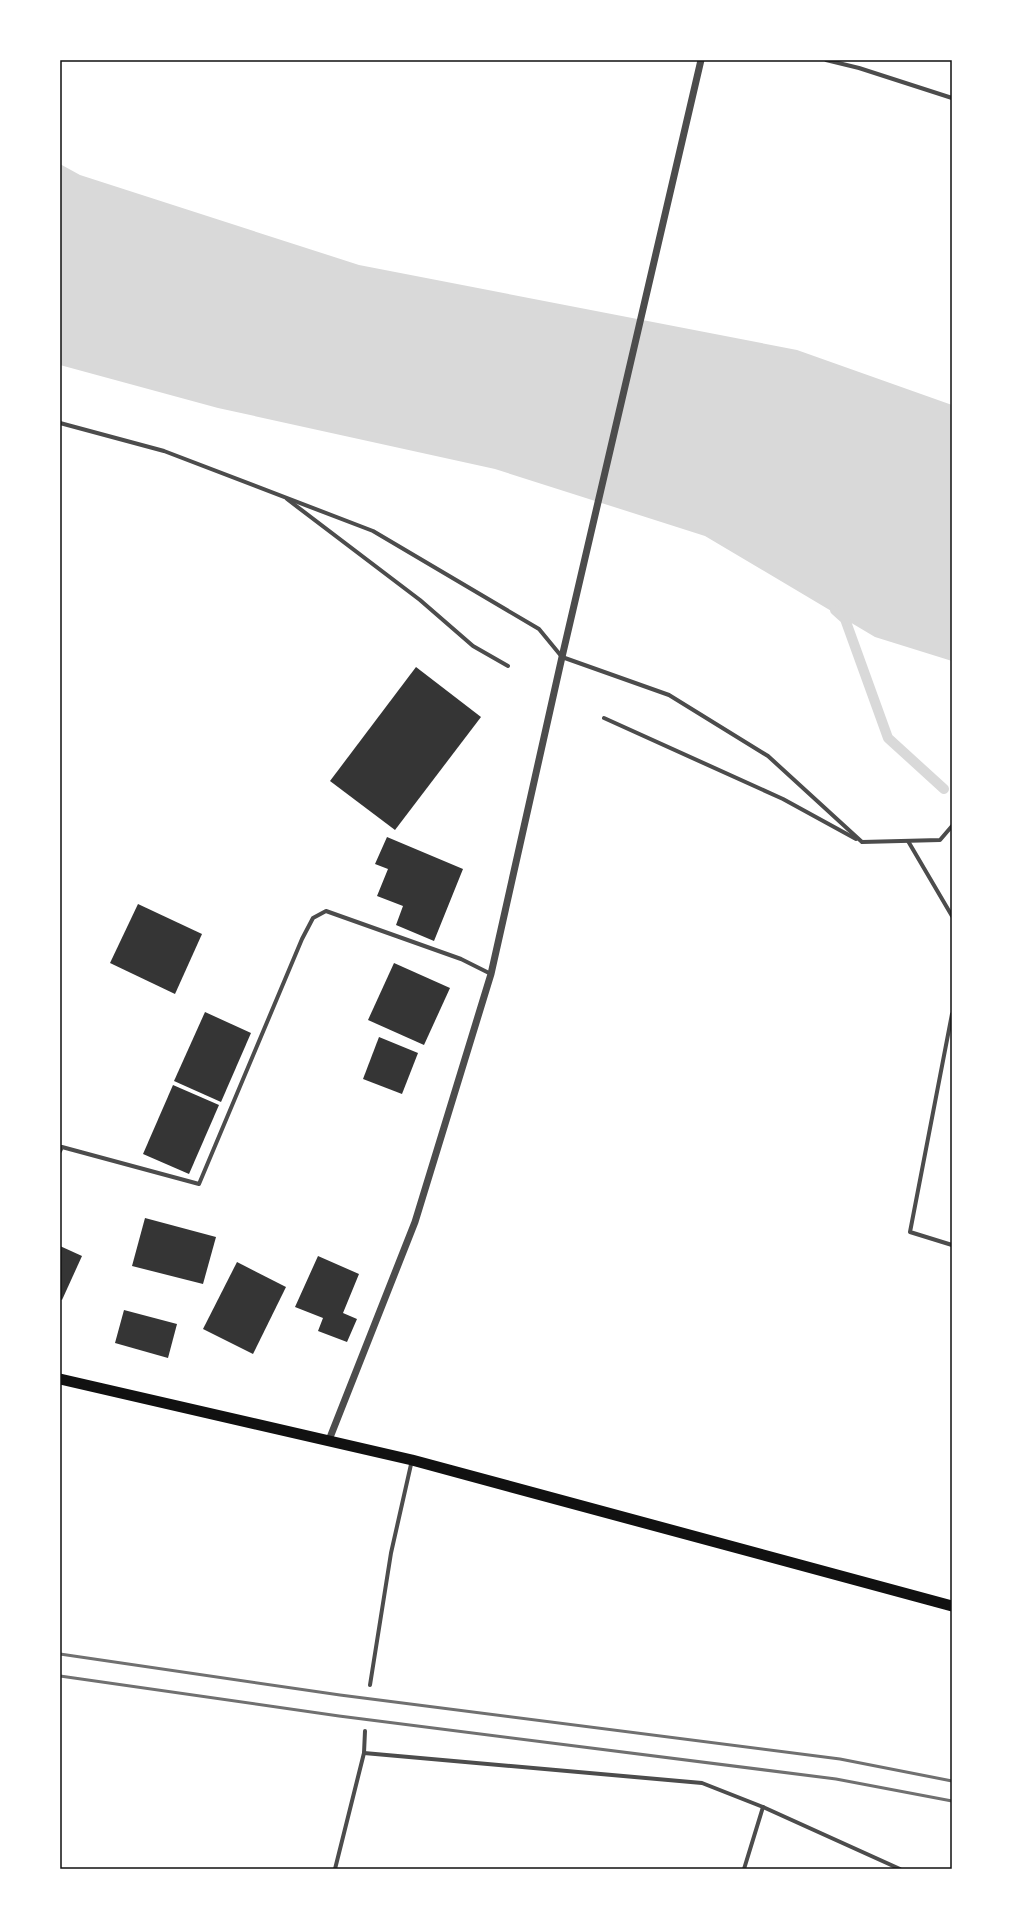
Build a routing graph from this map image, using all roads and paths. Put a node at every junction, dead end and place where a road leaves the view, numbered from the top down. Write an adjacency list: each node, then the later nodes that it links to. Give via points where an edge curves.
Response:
1 (701, 60): 6 (street)
2 (826, 60): 3 (street)
3 (952, 98)
4 (60, 423): 5 (street, via 164,451)
5 (282, 495): 6 (street, via 373,531 539,628); 7 (street, via 420,600 473,646)
6 (562, 657): 11 (street, via 669,695 768,756); 13 (street)
7 (508, 666)
8 (604, 718): 11 (street, via 783,799)
9 (952, 826): 10 (street, via 940,840)
10 (908, 841): 11 (street); 12 (street)
11 (862, 842)
12 (952, 916)
13 (491, 974): 15 (street, via 461,959 326,911 313,918 302,939 199,1184 62,1147); 18 (street, via 415,1222)
14 (952, 1014): 16 (street, via 910,1232)
15 (60, 1151)
16 (952, 1245)
17 (60, 1378): 18 (highway)
18 (330, 1440): 19 (highway)
19 (412, 1460): 20 (highway); 21 (street, via 391,1553)
20 (952, 1606)
21 (370, 1685)
22 (365, 1731): 23 (street)
23 (364, 1753): 24 (street, via 702,1783); 25 (street)
24 (763, 1807): 26 (street); 27 (street)
25 (335, 1869)
26 (744, 1869)
27 (900, 1869)

